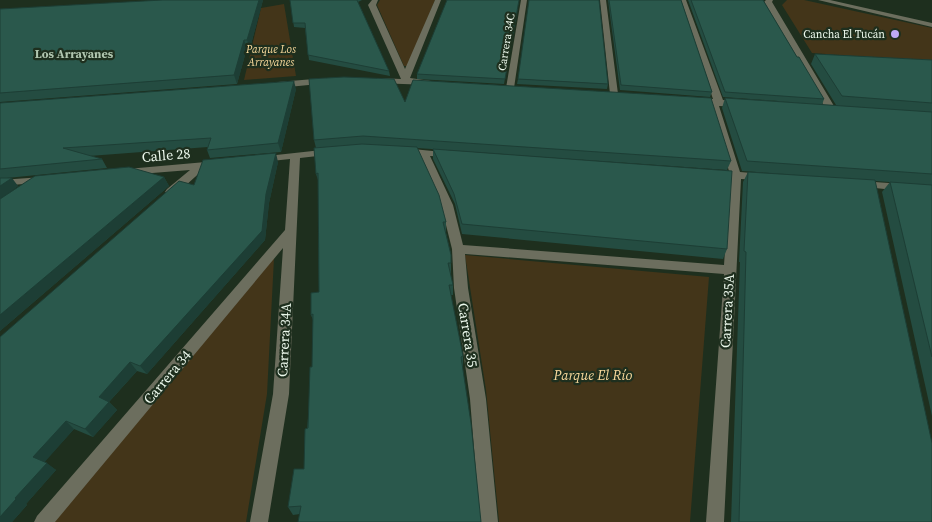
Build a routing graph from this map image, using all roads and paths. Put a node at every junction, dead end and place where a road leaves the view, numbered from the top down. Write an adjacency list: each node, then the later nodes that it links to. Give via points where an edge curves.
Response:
1 (375, 0): 9 (street, via 372,5)
2 (438, 0): 9 (street)
3 (524, 0): 14 (street, Carrera 34C)
4 (604, 0): 15 (street, via 609,94)
5 (683, 0): 17 (street, Carrera 35A)
6 (770, 0): 19 (street, via 768,2)
7 (822, 0): 8 (street)
8 (932, 25)
9 (407, 79): 11 (street); 12 (street)
10 (336, 80): 13 (street)
11 (369, 80)
12 (435, 84)
13 (265, 86)
14 (510, 88)
15 (624, 95)
16 (683, 100): 17 (street)
17 (716, 103): 18 (street); 30 (street, Carrera 35A)
18 (747, 105)
19 (832, 111)
20 (344, 151): 23 (street)
21 (394, 151): 22 (street)
22 (424, 153): 24 (street); 42 (street, Carrera 35, via 447,205)
23 (295, 156): 25 (street); 41 (street, Carrera 34A)
24 (462, 156)
25 (248, 161)
26 (229, 163): 27 (street, Calle 28)
27 (201, 166): 29 (street, Calle 28); 39 (street)
28 (706, 173): 30 (street)
29 (114, 174)
30 (736, 175): 31 (street); 43 (street, Carrera 35A)
31 (775, 178)
32 (56, 179): 33 (street)
33 (37, 181): 34 (street); 38 (street)
34 (0, 183)
35 (844, 183): 36 (street)
36 (874, 185): 37 (street); 40 (street)
37 (932, 190)
38 (22, 191)
39 (164, 198)
40 (878, 204)
41 (290, 232): 44 (street, Carrera 34); 45 (street, Carrera 34A, via 281,394)
42 (458, 249): 43 (street); 46 (street, Carrera 35, via 478,399)
43 (730, 270): 47 (street, Carrera 35A)
44 (43, 522)
45 (259, 522)
46 (488, 522)
47 (715, 522)

